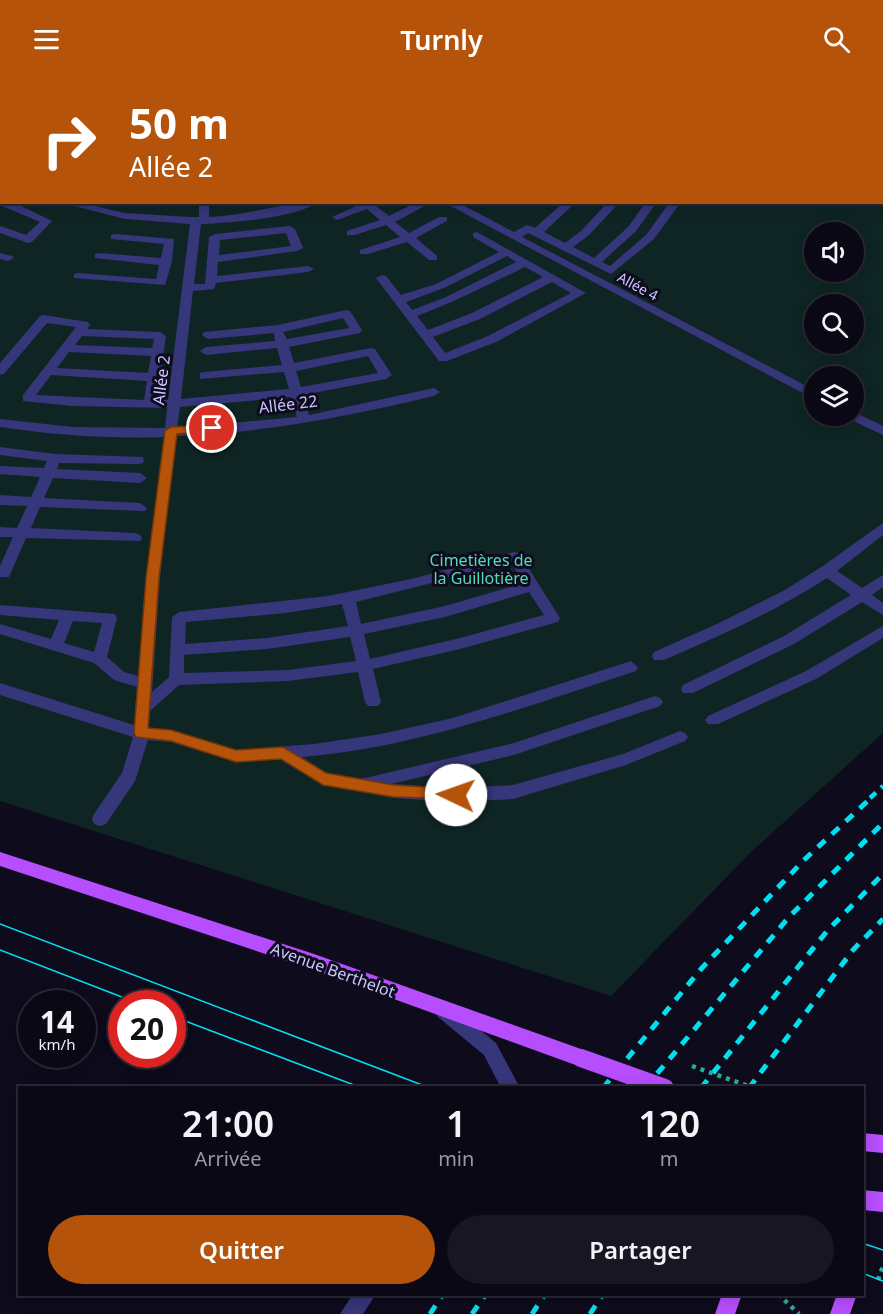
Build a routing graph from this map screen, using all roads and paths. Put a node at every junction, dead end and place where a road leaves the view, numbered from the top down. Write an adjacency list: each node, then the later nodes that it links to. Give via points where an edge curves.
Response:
1 (4, 204): 14 (street)
2 (28, 204): 14 (street)
3 (72, 204): 17 (street, via 120,216)
4 (204, 204): 17 (street, Allée 2)
5 (296, 204): 13 (street)
6 (372, 204): 15 (street); 18 (street)
7 (452, 204): 25 (street, Allée 4)
8 (570, 204): 21 (street)
9 (613, 204): 26 (street)
10 (651, 204): 33 (street, via 632,229)
11 (675, 204): 33 (street, via 650,237 611,271)
12 (419, 205): 18 (street)
13 (270, 207): 17 (street)
14 (19, 210): 19 (street, via 47,221 28,240)
15 (337, 217)
16 (443, 219): 24 (street)
17 (200, 220): 35 (street, Allée 2)
18 (388, 221): 20 (street); 24 (street)
19 (0, 229)
20 (351, 233)
21 (536, 233): 25 (street, via 527,228); 26 (street)
22 (477, 235): 28 (street)
23 (115, 237): 35 (street, via 170,242)
24 (408, 237): 27 (street); 30 (street)
25 (514, 237): 56 (street, Allée 4)
26 (565, 248): 33 (street)
27 (364, 252)
28 (507, 252): 32 (street); 41 (street, via 440,286)
29 (99, 256): 35 (street)
30 (433, 258)
31 (213, 259): 31 (street, via 252,256 297,248 290,229 215,237); 39 (street)
32 (525, 262): 37 (street); 42 (street)
33 (595, 263)
34 (308, 269): 39 (street)
35 (175, 271): 36 (street, via 161,283); 40 (street, Allée 2)
36 (78, 276)
37 (552, 277): 46 (street, via 476,316); 46 (street, via 580,293 492,339 443,358)
38 (382, 278): 41 (street)
39 (211, 280): 40 (street, via 210,287)
40 (188, 288): 59 (street, Allée 2)
41 (399, 300): 42 (street)
42 (410, 315): 46 (street)
43 (278, 329): 45 (street); 47 (street); 47 (street, via 346,314 356,330)
44 (79, 332): 48 (street); 50 (street, via 160,336); 53 (street, via 84,325 44,319)
45 (208, 335)
46 (426, 335)
47 (282, 344): 49 (street); 51 (street)
48 (66, 348): 50 (street); 52 (street)
49 (206, 351)
50 (158, 352): 55 (street)
51 (289, 368): 54 (street); 58 (street); 58 (street, via 371,352 386,375)
52 (49, 370): 55 (street); 60 (street, via 27,398 68,403)
53 (0, 371)
54 (204, 376)
55 (154, 377): 60 (street)
56 (804, 390)
57 (434, 392): 61 (street, Allée 22)
58 (296, 393): 59 (street); 61 (street)
59 (175, 402): 60 (street); 64 (street, Allée 2)
60 (150, 403)
61 (304, 420): 64 (street, Allée 22)
62 (864, 422): 65 (street)
63 (0, 423): 64 (street, Allée 22, via 59,430)
64 (171, 431): 100 (street, Allée 2, via 153,578)
65 (883, 431)
66 (0, 451): 67 (street)
67 (55, 458): 68 (street); 70 (street)
68 (138, 460)
69 (0, 470): 70 (street)
70 (48, 474): 71 (street); 73 (street)
71 (140, 478)
72 (0, 500): 73 (street)
73 (35, 503): 74 (street); 77 (street)
74 (140, 508)
75 (883, 528): 79 (street)
76 (0, 532): 77 (street)
77 (21, 534): 78 (street); 80 (street)
78 (135, 538)
79 (827, 571): 83 (street); 95 (street, via 748,617)
80 (4, 573)
81 (883, 580): 83 (street)
82 (532, 586): 84 (street, via 514,557); 90 (street, via 424,617); 97 (street, via 553,618)
83 (862, 595): 86 (street); 102 (street, via 780,645)
84 (348, 598): 90 (street); 94 (street, via 179,617)
85 (0, 610): 87 (street)
86 (883, 610)
87 (36, 613): 88 (street); 92 (street)
88 (68, 615): 93 (street); 96 (street, via 110,618)
89 (0, 629): 92 (street)
90 (355, 631): 94 (street, via 228,648); 97 (street)
91 (883, 631): 106 (street, via 811,675)
92 (26, 637): 93 (street)
93 (55, 646): 96 (street)
94 (177, 650): 99 (street)
95 (659, 656)
96 (99, 659): 100 (street, via 119,676)
97 (363, 666): 99 (street, via 293,675); 103 (street)
98 (631, 667): 109 (street, via 453,724 381,740)
99 (176, 679): 105 (street)
100 (146, 684): 105 (street, Allée 2)
101 (0, 689): 107 (street)
102 (688, 689)
103 (373, 702)
104 (655, 702): 110 (street, via 514,749)
105 (144, 708): 107 (street, Allée 2)
106 (713, 720)
107 (141, 733): 109 (street, via 171,736 236,756); 111 (street, Allée 2, via 129,776)
108 (680, 737): 110 (street, via 626,759 513,792 456,795)
109 (283, 753): 110 (street, via 323,779)
110 (359, 785)
111 (100, 819)
112 (0, 858): 113 (main road, Avenue Berthelot, via 314,962)
113 (444, 1011): 114 (street, via 490,1048); 115 (main road, Avenue Berthelot, bridge)
114 (510, 1086)
115 (659, 1086)
116 (864, 1142): 117 (main road)
117 (883, 1144)
118 (864, 1200): 119 (main road)
119 (883, 1202)
120 (364, 1296): 123 (street)
121 (780, 1296): 124 (path)
122 (846, 1296): 125 (main road)
123 (350, 1314)
124 (799, 1314)
125 (840, 1314)

